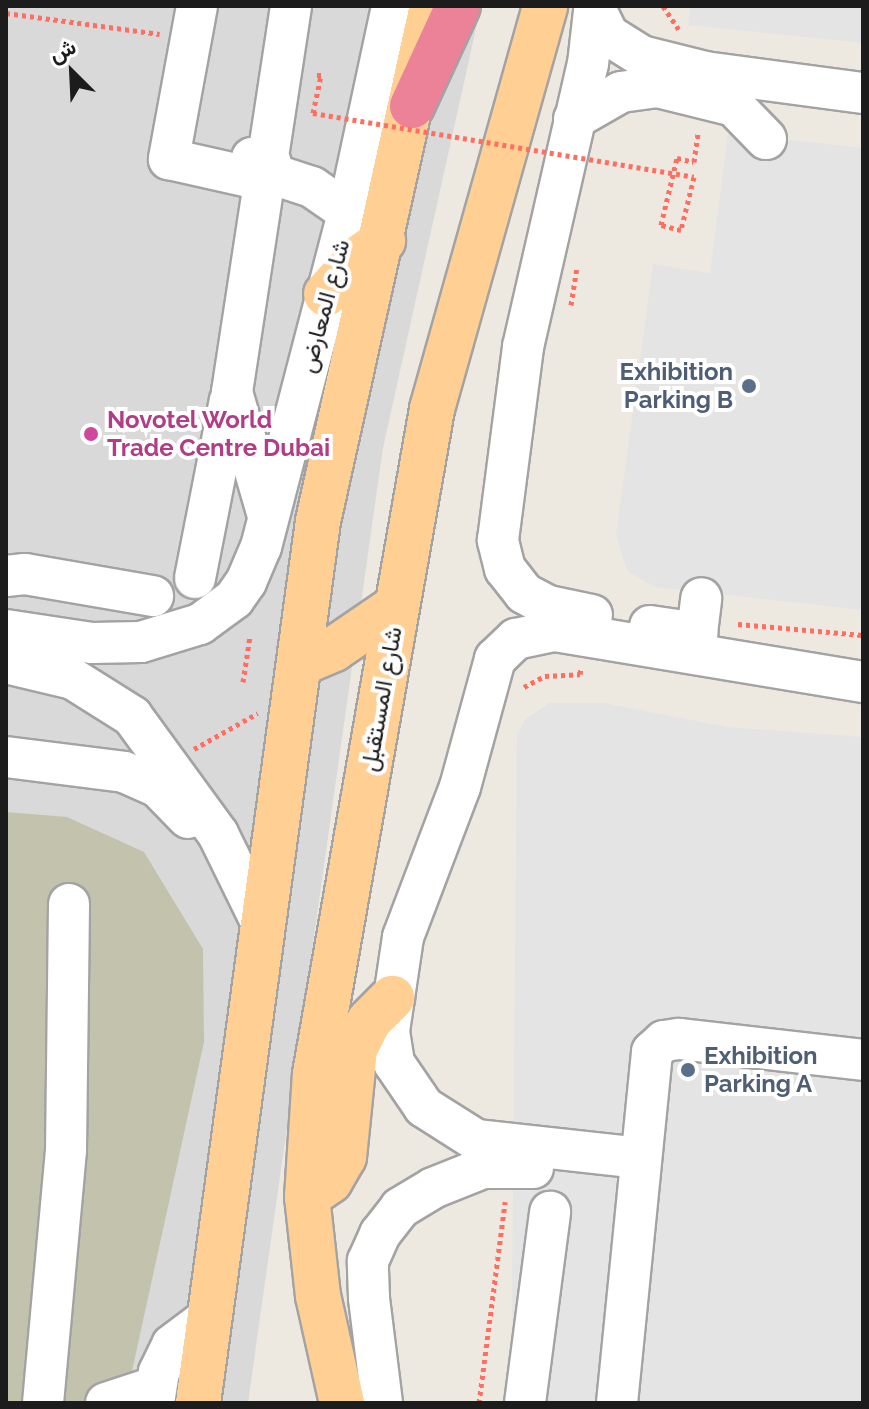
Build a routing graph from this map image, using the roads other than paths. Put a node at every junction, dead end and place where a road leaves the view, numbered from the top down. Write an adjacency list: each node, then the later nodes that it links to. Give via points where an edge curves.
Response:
1 (291, 6): 12 (street)
2 (392, 6): 13 (street, شارع المعارض)
3 (432, 6): 9 (main road)
4 (458, 6): 9 (highway)
5 (545, 6): 22 (main road, شارع المستقبل, via 432,409)
6 (594, 8): 8 (street, via 608,35 641,56 705,72); 10 (street, via 588,64)
7 (194, 22): 12 (street, via 169,159 249,177 252,158)
8 (863, 93)
9 (412, 106): 14 (main road)
10 (574, 119): 11 (street, via 604,98 639,88 702,97 742,111); 21 (street, via 523,347 500,555 513,582 548,606 693,635 700,629)
11 (766, 139)
12 (270, 167): 13 (street); 16 (street)
13 (348, 212): 15 (street, شارع المعارض)
14 (383, 241): 15 (main road, via 357,259); 25 (main road, via 331,451)
15 (326, 294): 17 (street, شارع المعارض)
16 (232, 392): 17 (street); 19 (street)
17 (269, 518): 23 (street, شارع المعارض, via 256,566 234,599 181,632 117,644)
18 (6, 576): 20 (street, via 25,574)
19 (195, 578)
20 (153, 596)
21 (701, 598)
22 (397, 606): 25 (main road, via 334,649); 33 (main road, شارع المستقبل, via 315,1074)
23 (6, 630)
24 (6, 663): 29 (street, via 50,671 95,689 132,716 218,834)
25 (299, 664): 29 (main road)
26 (863, 682): 30 (street, via 555,631 516,639 489,673 460,787 403,937)
27 (6, 757): 29 (street, via 107,769 158,787 185,812)
28 (69, 904): 37 (street, via 66,1151)
29 (260, 941): 35 (main road)
30 (392, 998): 32 (street, via 389,1047 412,1094 457,1132 496,1145); 33 (main road, via 369,1021 355,1049 344,1157 330,1181)
31 (863, 1060): 32 (street, via 664,1041 649,1059)
32 (639, 1170): 41 (street, via 483,1168 416,1196 388,1222 368,1261); 43 (street)
33 (307, 1197): 40 (main road, شارع المستقبل, via 318,1296)
34 (550, 1212): 42 (street)
35 (208, 1318): 36 (street, via 172,1345); 39 (main road)
36 (155, 1395): 38 (street)
37 (43, 1403)
38 (106, 1403)
39 (198, 1403)
40 (342, 1403)
41 (382, 1403)
42 (525, 1403)
43 (617, 1403)

